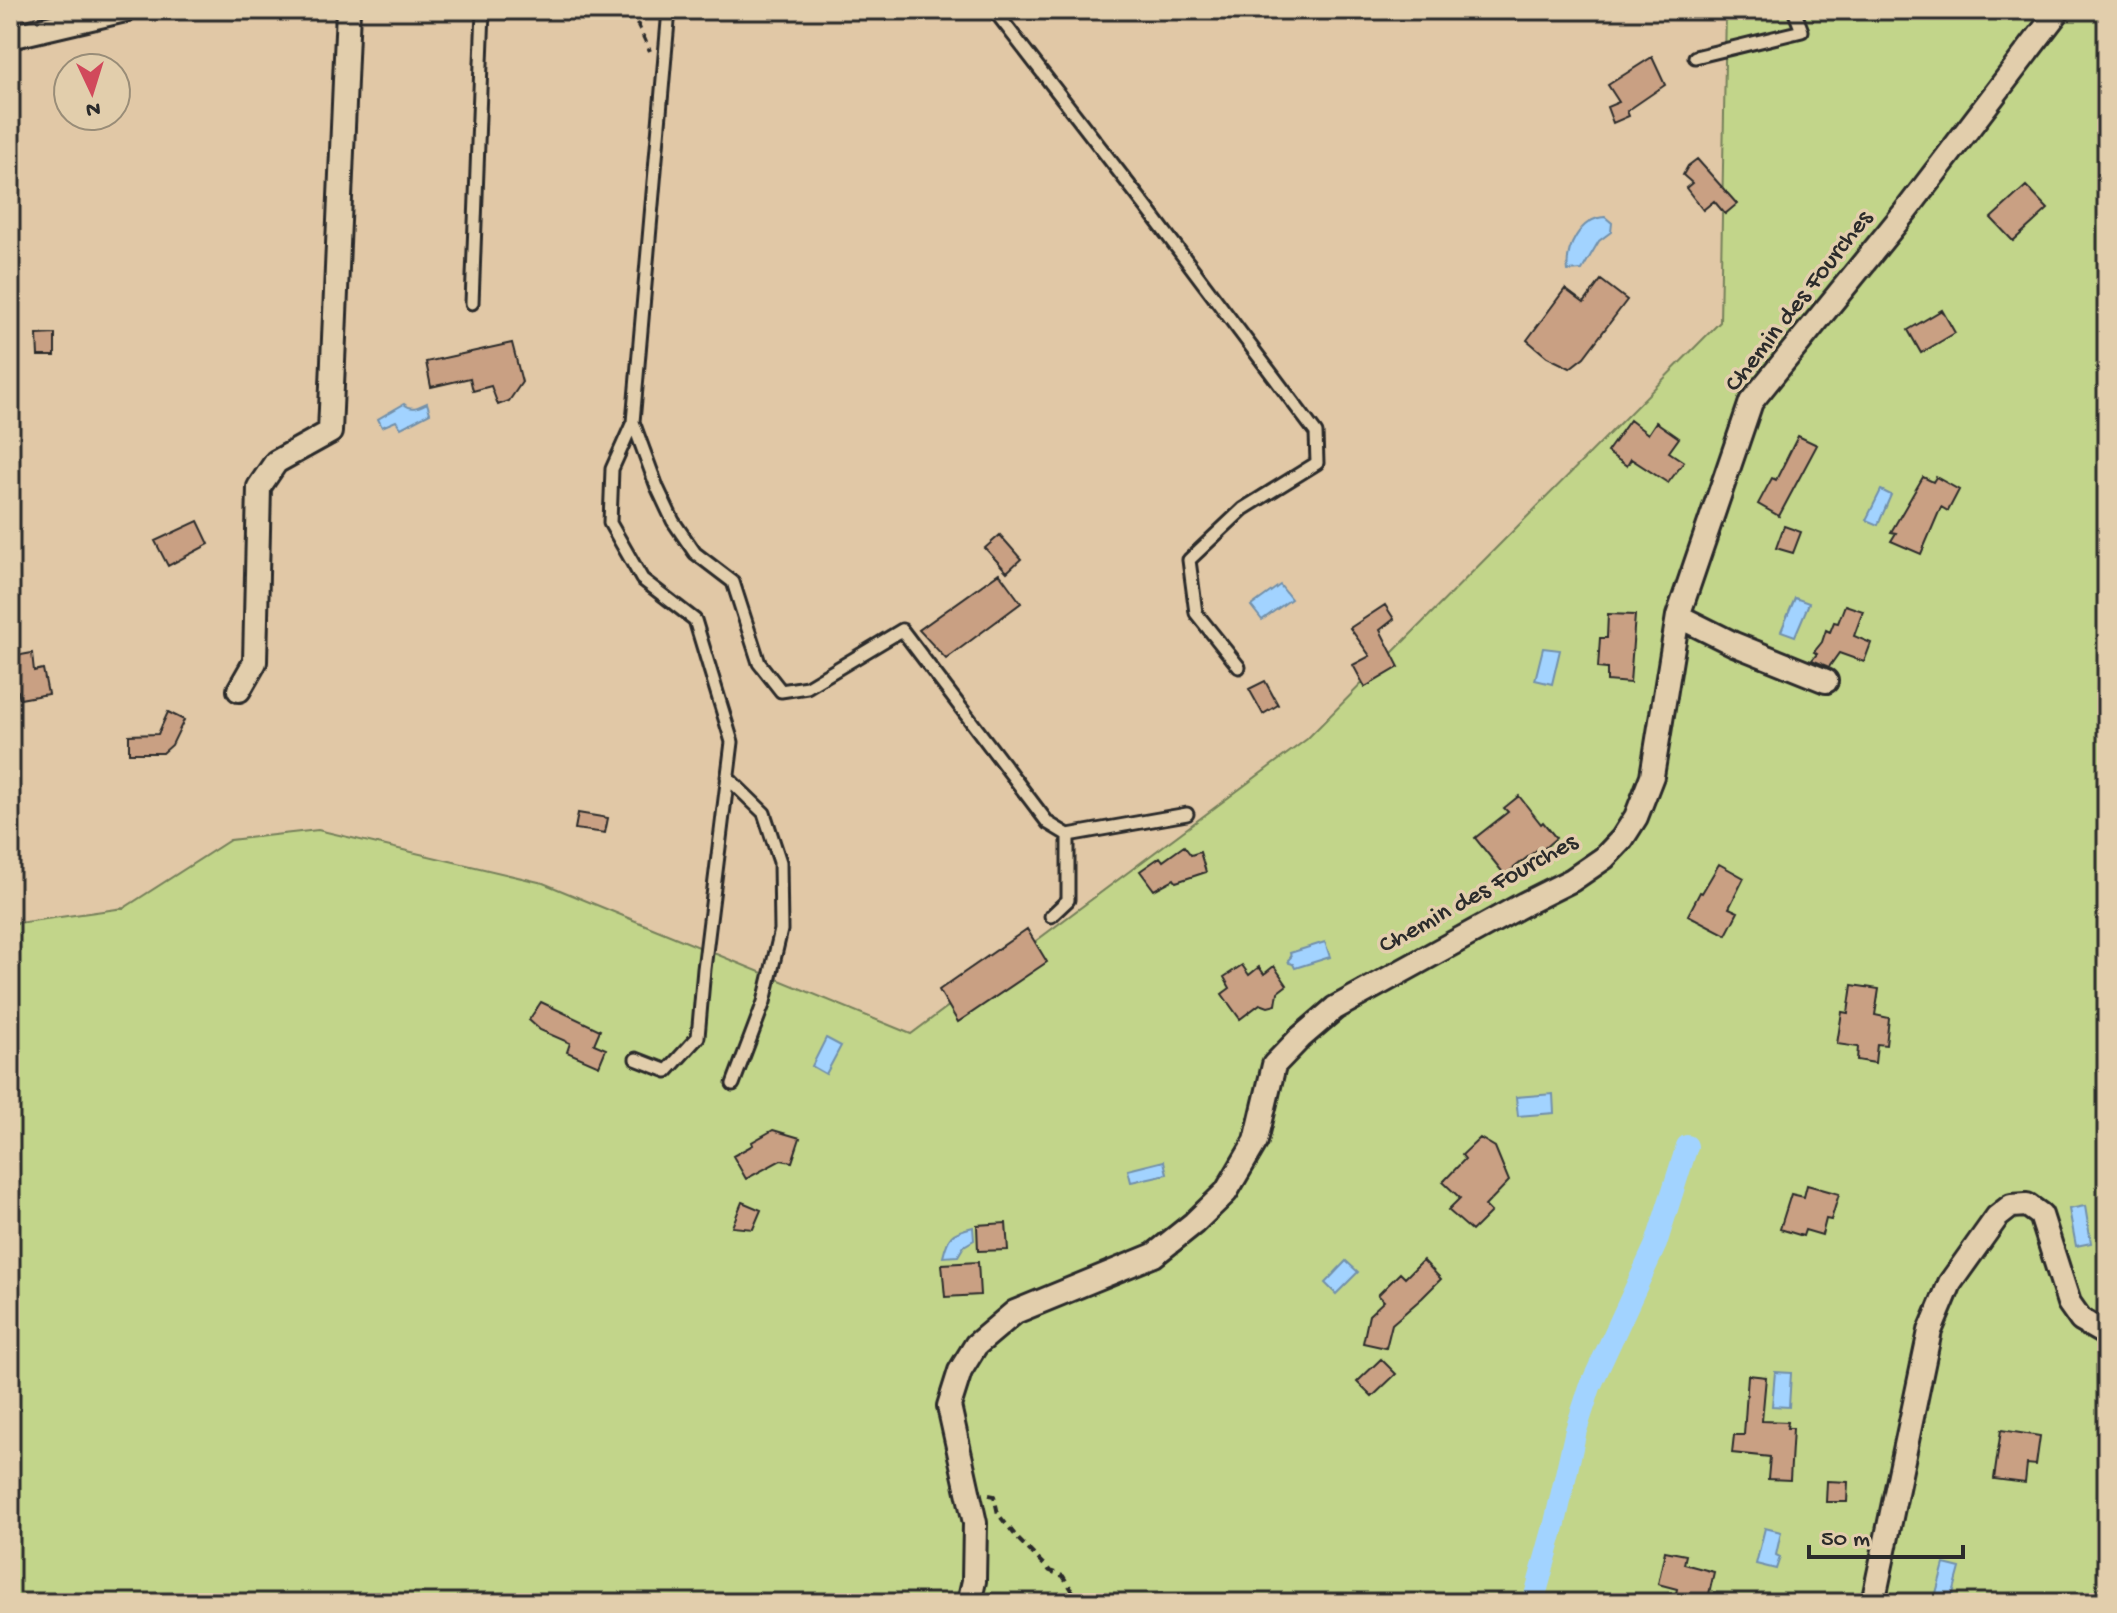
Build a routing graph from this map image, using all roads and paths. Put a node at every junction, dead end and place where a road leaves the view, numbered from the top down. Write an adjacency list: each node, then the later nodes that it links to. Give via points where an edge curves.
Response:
1 (125, 10): 9 (street)
2 (348, 10): 17 (street, via 330,432 276,462 259,487 255,662)
3 (483, 10): 12 (lane)
4 (631, 10): 11 (path)
5 (669, 10): 11 (lane)
6 (994, 10): 15 (lane, via 1316,433 1317,463 1243,509 1189,560 1196,613)
7 (2059, 10): 14 (street, Chemin des Fourches, via 1751,402)
8 (1797, 13): 10 (lane, via 1802,31)
9 (10, 37)
10 (1695, 57)
11 (663, 79): 13 (lane)
12 (472, 303)
13 (633, 422): 18 (lane, via 612,469 610,523 642,579 695,620 732,742); 20 (lane, via 673,521 695,553 733,582 759,663 781,691 807,687 902,630 1048,823)
14 (1678, 616): 16 (street); 25 (street, Chemin des Fourches, via 1652,776 1622,839 1572,880 1335,1008 1274,1065 1256,1141 1226,1192 1194,1223 1154,1255 1015,1312 976,1345 960,1371 949,1406)
15 (1239, 667)
16 (1826, 681)
17 (239, 690)
18 (727, 777): 22 (lane, via 698,1037 667,1071); 23 (lane, via 764,813 780,862 781,930 764,1002)
19 (1187, 814): 20 (lane)
20 (1068, 835): 21 (lane, via 1068,900)
21 (1051, 916)
22 (636, 1059)
23 (733, 1084)
24 (2107, 1335): 28 (street, via 2081,1320 2069,1303 2041,1215 2027,1205 2011,1206 1997,1217 1950,1283 1930,1331)
25 (968, 1489): 26 (street, Chemin des Fourches, via 975,1523); 27 (path, via 994,1496 998,1514 1050,1571 1063,1576)
26 (969, 1603)
27 (1080, 1603)
28 (1873, 1603)

